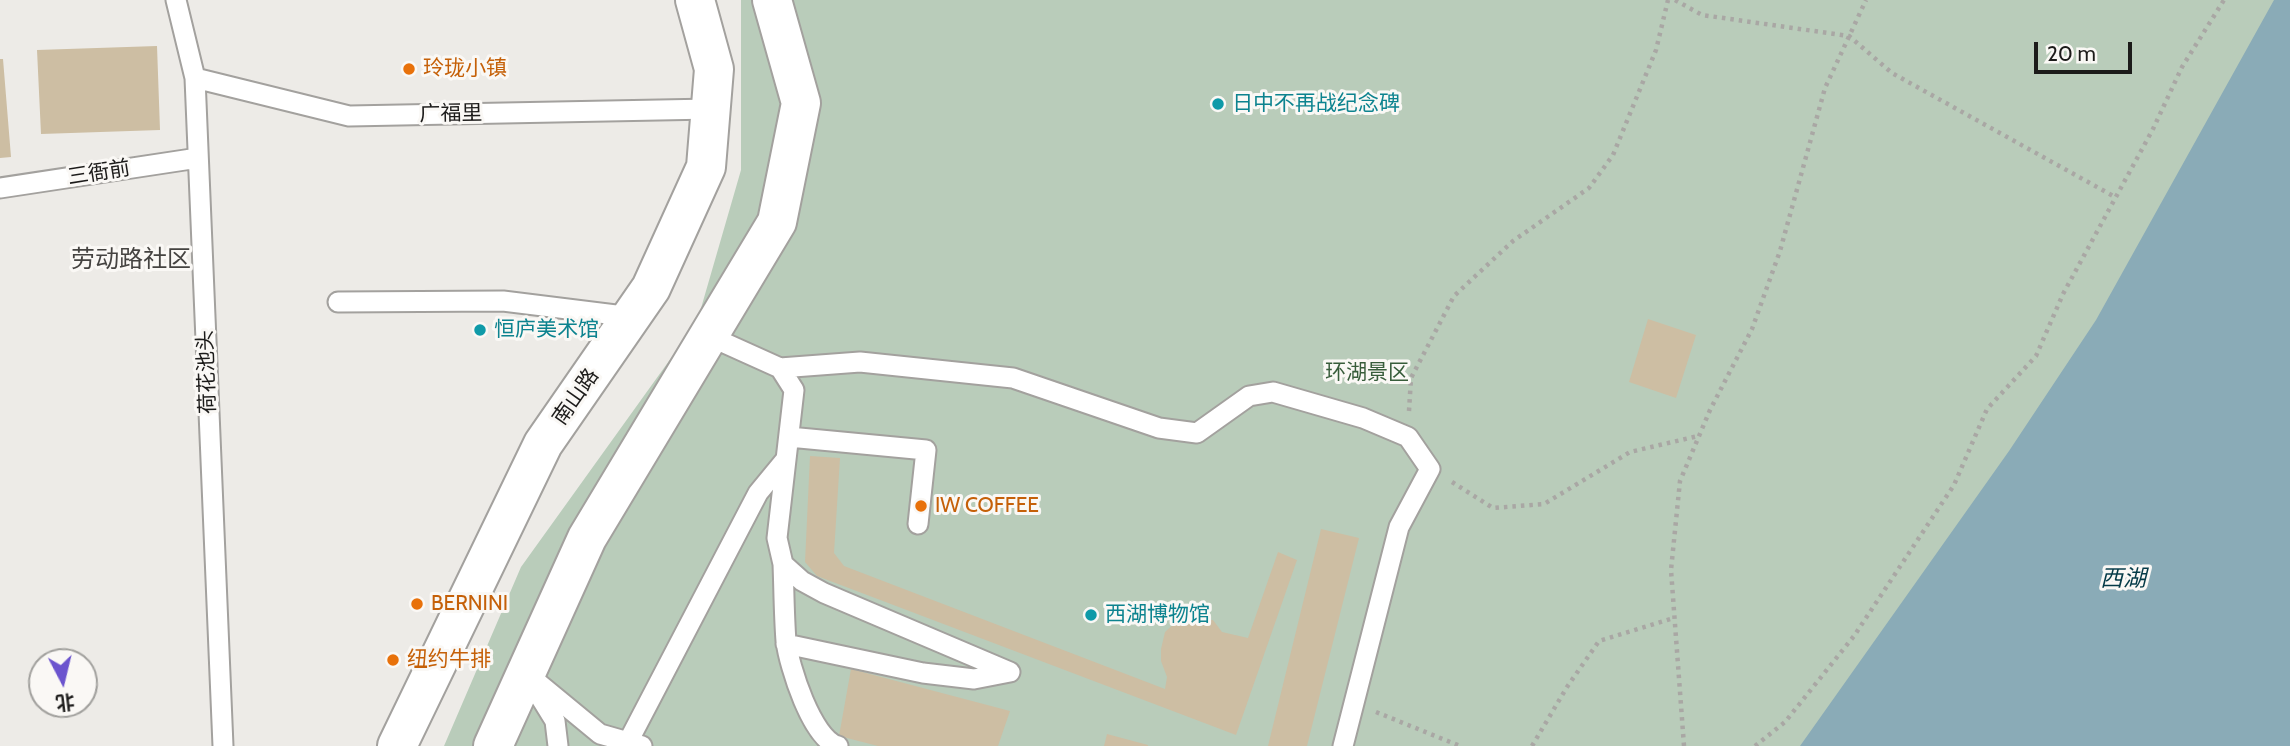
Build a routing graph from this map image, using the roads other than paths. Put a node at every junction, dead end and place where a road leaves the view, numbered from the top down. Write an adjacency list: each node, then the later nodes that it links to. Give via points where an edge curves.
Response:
1 (176, 0): 4 (lane, 荷花池头)
2 (695, 0): 5 (main road, 南山路, via 714,69)
3 (772, 0): 10 (main road, via 801,103 777,222)
4 (195, 78): 5 (lane, 广福里, via 349,116); 6 (lane, 荷花池头)
5 (711, 109): 9 (main road, 南山路, via 706,167 652,288)
6 (198, 158): 7 (lane, 三衙前); 19 (lane, 荷花池头)
7 (0, 188)
8 (338, 302): 9 (lane, via 502,301)
9 (632, 317): 20 (main road, 南山路, via 543,444)
10 (709, 336): 11 (lane); 17 (main road, via 587,538)
11 (780, 368): 12 (lane, via 794,390); 24 (lane, via 860,362 1013,379 1159,428 1197,433 1249,396 1273,391 1408,437 1430,469 1399,527)
12 (789, 437): 13 (lane); 14 (lane, via 926,450)
13 (786, 459): 15 (lane, via 778,538); 18 (lane, via 758,493)
14 (918, 524)
15 (783, 564): 16 (lane); 16 (lane, via 824,593 1010,672 974,679 923,673)
16 (786, 644): 23 (lane, via 799,691 816,726)
17 (526, 673): 18 (lane, via 600,734); 21 (main road); 22 (lane, via 555,721)
18 (635, 744)
19 (223, 746)
20 (397, 746)
21 (493, 746)
22 (558, 746)
23 (838, 746)
24 (1343, 746)

